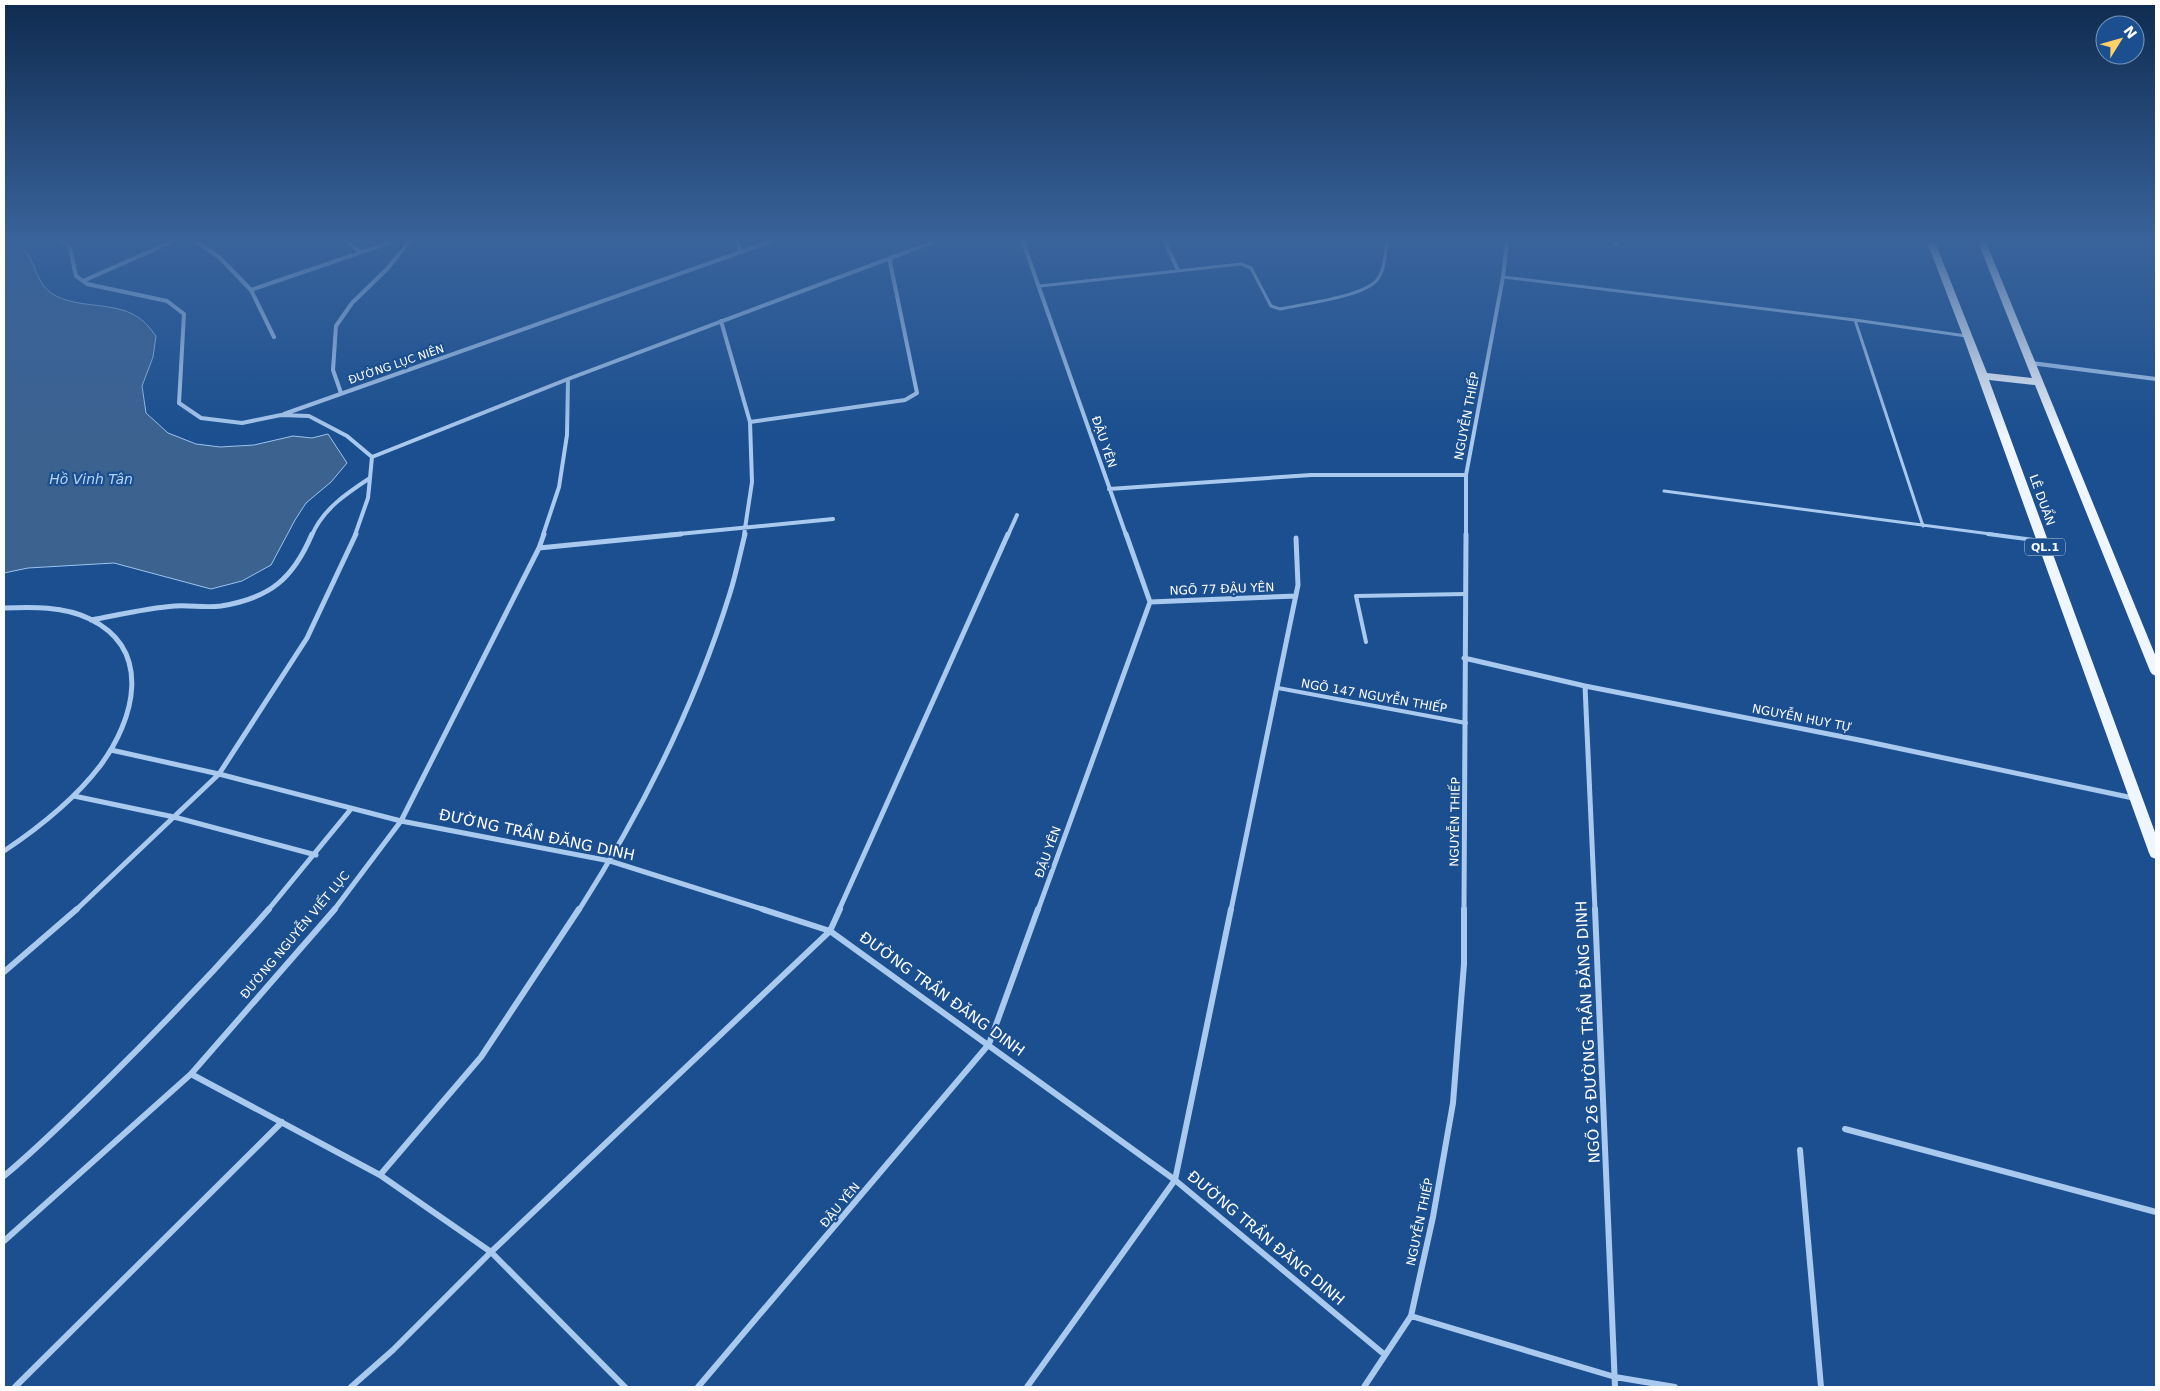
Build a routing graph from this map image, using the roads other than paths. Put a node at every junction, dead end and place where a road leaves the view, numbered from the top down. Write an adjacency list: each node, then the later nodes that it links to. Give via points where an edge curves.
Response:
1 (175, 307): 24 (street, via 184,314 179,403 201,418 242,423)
2 (259, 307): 17 (street)
3 (349, 307): 23 (street, via 336,326 332,370)
4 (585, 307): 23 (street, ĐƯỜNG LỤC NIÊN)
5 (759, 307): 15 (street)
6 (899, 307): 25 (street, via 917,393 905,400)
7 (1047, 307): 29 (street, ĐẬU YÊN)
8 (1274, 307): 9 (lane)
9 (1289, 307)
10 (1497, 307): 27 (street, NGUYỄN THIẾP)
11 (1748, 307): 14 (lane)
12 (1957, 307): 16 (main road, LÊ DUẨN / QL.1)
13 (2008, 307): 18 (main road)
14 (1855, 320): 16 (lane); 33 (lane)
15 (721, 321): 20 (street); 25 (street)
16 (1968, 336): 19 (main road, LÊ DUẨN / QL.1)
17 (274, 337)
18 (2031, 363): 21 (street); 22 (main road)
19 (1982, 376): 22 (main road); 36 (main road, LÊ DUẨN / QL.1)
20 (568, 379): 26 (street); 37 (street, ĐƯỜNG NGUYỄN VIẾT LỤC, via 567,435 560,487)
21 (2156, 379)
22 (2039, 382): 45 (main road)
23 (341, 393): 24 (street, ĐƯỜNG LỤC NIÊN)
24 (281, 416): 26 (street, via 309,416 347,436)
25 (750, 422): 34 (street, via 752,482)
26 (372, 456): 28 (street)
27 (1466, 475): 29 (street, via 1311,475); 38 (street, NGUYỄN THIẾP)
28 (370, 478): 42 (street, via 341,497 316,526 290,574 261,596 220,606 174,606); 50 (street, via 359,527 307,638)
29 (1109, 489): 40 (street, ĐẬU YÊN)
30 (1664, 491): 33 (lane)
31 (1017, 515): 61 (street)
32 (833, 519): 34 (street)
33 (1923, 526): 36 (lane)
34 (746, 528): 37 (street); 60 (street, via 731,591 708,659 650,788)
35 (1296, 538): 39 (street)
36 (2043, 541): 52 (main road, LÊ DUẨN / QL.1)
37 (539, 548): 55 (street, ĐƯỜNG NGUYỄN VIẾT LỤC)
38 (1465, 594): 43 (lane, via 1356,596); 44 (street, NGUYỄN THIẾP)
39 (1296, 596): 40 (street, NGÕ 77 ĐẬU YÊN); 47 (street)
40 (1150, 602): 63 (street, ĐẬU YÊN)
41 (4, 608): 42 (street, via 50,609)
42 (90, 620): 49 (street, via 119,640 128,654 132,670 131,708)
43 (1366, 642)
44 (1464, 658): 46 (street, NGUYỄN HUY TỰ); 48 (street, NGUYỄN THIẾP)
45 (2156, 671)
46 (1585, 686): 52 (street, NGUYỄN HUY TỰ); 76 (street, NGÕ 26 ĐƯỜNG TRẦN ĐĂNG DINH)
47 (1278, 688): 48 (lane, NGÕ 147 NGUYỄN THIẾP); 70 (street)
48 (1466, 723): 74 (street, NGUYỄN THIẾP, via 1464,964 1453,1104)
49 (111, 750): 50 (street, ĐƯỜNG TRẦN ĐĂNG DINH); 51 (street)
50 (219, 774): 53 (street, ĐƯỜNG TRẦN ĐĂNG DINH); 54 (street)
51 (74, 796): 54 (street); 57 (street)
52 (2136, 798): 56 (main road, LÊ DUẨN / QL.1)
53 (351, 809): 55 (street, ĐƯỜNG TRẦN ĐĂNG DINH); 59 (street)
54 (174, 817): 59 (street); 62 (street, via 96,893)
55 (401, 821): 60 (street, ĐƯỜNG TRẦN ĐĂNG DINH); 64 (street, ĐƯỜNG NGUYỄN VIẾT LỤC, via 334,910)
56 (2153, 838): 58 (main road, LÊ DUẨN / QL.1)
57 (4, 851)
58 (2156, 852)
59 (316, 855): 69 (street, via 177,1010 34,1151)
60 (610, 861): 61 (street, ĐƯỜNG TRẦN ĐĂNG DINH); 68 (street, via 548,960 480,1057)
61 (830, 931): 63 (street, ĐƯỜNG TRẦN ĐĂNG DINH); 73 (street)
62 (4, 972)
63 (989, 1044): 70 (street, ĐƯỜNG TRẦN ĐĂNG DINH); 80 (street, ĐẬU YÊN)
64 (191, 1074): 65 (street); 72 (street, ĐƯỜNG NGUYỄN VIẾT LỤC)
65 (282, 1122): 68 (street); 77 (street)
66 (1845, 1129): 71 (street)
67 (1800, 1150): 85 (street)
68 (380, 1175): 73 (street)
69 (4, 1176)
70 (1175, 1180): 75 (street, ĐƯỜNG TRẦN ĐĂNG DINH); 81 (street)
71 (2156, 1212)
72 (4, 1241)
73 (491, 1252): 78 (street); 79 (street)
74 (1411, 1316): 75 (street, NGUYỄN THIẾP); 76 (street)
75 (1384, 1356): 82 (street, NGUYỄN THIẾP)
76 (1615, 1377): 83 (street, NGÕ 26 ĐƯỜNG TRẦN ĐĂNG DINH); 84 (street)
77 (15, 1387)
78 (351, 1387)
79 (625, 1387)
80 (698, 1387)
81 (1027, 1387)
82 (1364, 1387)
83 (1615, 1387)
84 (1675, 1387)
85 (1821, 1387)

